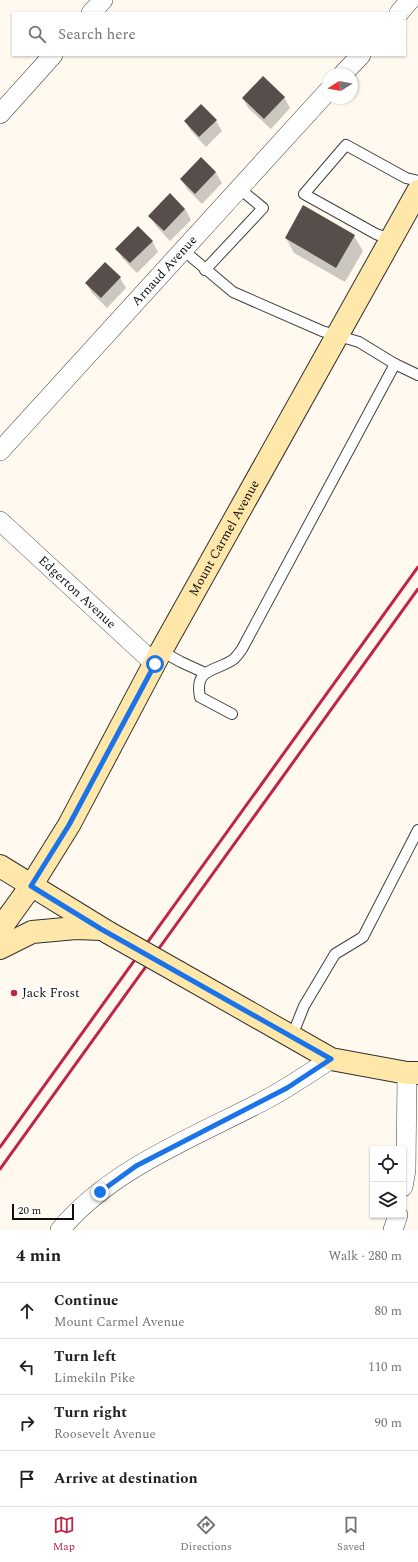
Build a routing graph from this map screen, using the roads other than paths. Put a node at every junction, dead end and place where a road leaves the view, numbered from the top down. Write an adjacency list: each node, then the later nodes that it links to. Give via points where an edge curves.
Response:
1 (103, 0): 3 (street)
2 (410, 0): 4 (street)
3 (92, 12)
4 (400, 12)
5 (52, 56): 9 (street)
6 (360, 56): 7 (street)
7 (349, 68)
8 (322, 98): 11 (street, Arnaud Avenue)
9 (0, 114)
10 (418, 181): 13 (lane, via 406,178 346,145 304,194 376,234)
11 (240, 189): 14 (street, Arnaud Avenue); 15 (lane, via 263,208)
12 (418, 191): 13 (street, Mount Carmel Avenue)
13 (390, 239): 16 (street, Mount Carmel Avenue)
14 (183, 250): 15 (lane); 19 (street, Arnaud Avenue)
15 (205, 270): 16 (lane, via 233,292 322,331)
16 (338, 335): 17 (lane, via 359,342); 21 (street, Mount Carmel Avenue)
17 (395, 364): 18 (lane); 22 (lane, via 242,649 233,659)
18 (418, 375)
19 (0, 450)
20 (0, 521): 21 (street, Edgerton Avenue)
21 (158, 657): 22 (lane, via 181,662); 26 (street, Mount Carmel Avenue, via 69,825)
22 (205, 673): 23 (lane, via 198,686 200,697)
23 (232, 714)
24 (418, 830): 30 (lane, via 363,937 335,954 304,1006)
25 (0, 866): 26 (street)
26 (31, 886): 27 (street, Mount Carmel Avenue); 28 (street)
27 (0, 929)
28 (105, 931): 29 (street, via 76,928 32,932); 30 (street, bridge)
29 (0, 948)
30 (292, 1036): 31 (street)
31 (331, 1059): 32 (street); 35 (street, via 273,1096 136,1166 72,1215)
32 (413, 1073): 33 (street)
33 (404, 1182)
34 (397, 1218): 36 (street)
35 (60, 1230)
36 (393, 1230)

